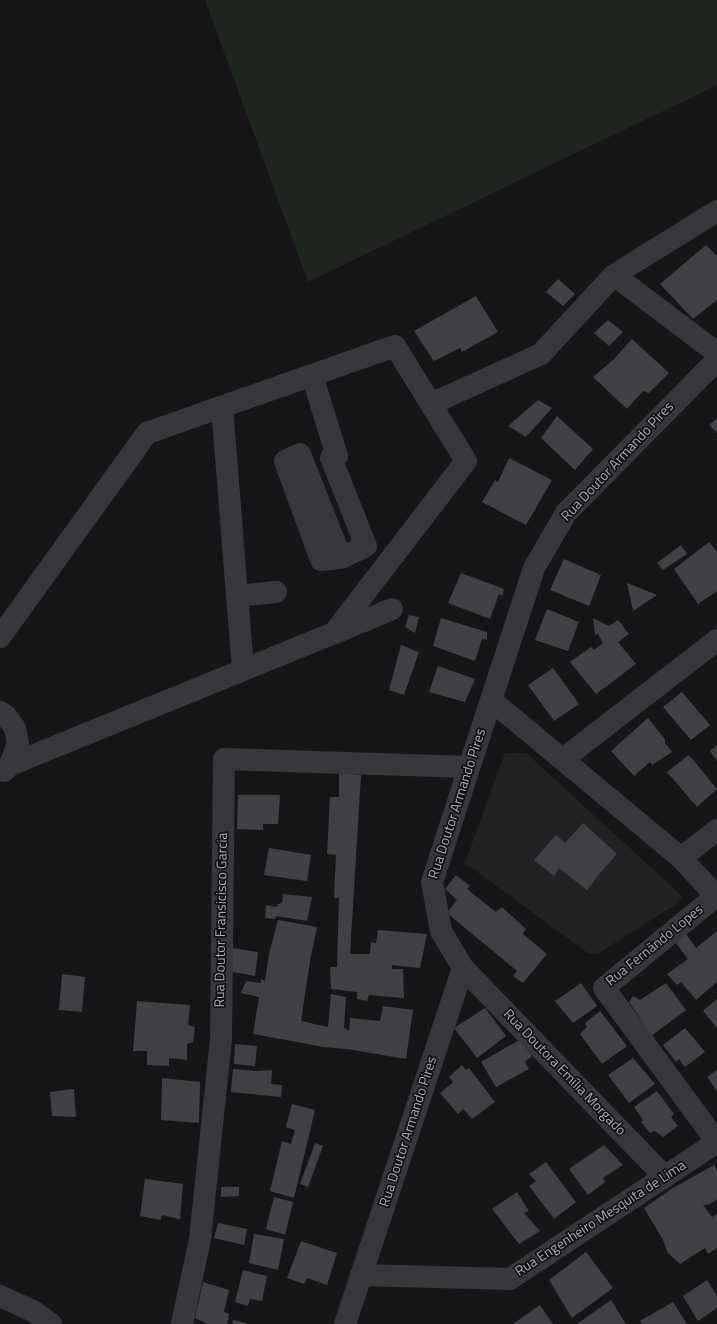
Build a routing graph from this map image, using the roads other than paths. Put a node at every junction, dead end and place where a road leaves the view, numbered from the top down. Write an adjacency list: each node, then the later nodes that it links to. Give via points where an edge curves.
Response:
1 (717, 211): 2 (street)
2 (614, 275): 3 (street); 6 (street, via 541,354)
3 (717, 353)
4 (717, 360): 16 (street, Rua Doutor Armando Pires, via 566,513 534,568)
5 (312, 375): 6 (street, via 395,346); 7 (street); 8 (street, via 337,456 331,458 366,546)
6 (431, 404): 12 (street, via 466,461)
7 (222, 407): 10 (street); 13 (street, via 147,433)
8 (341, 558)
9 (276, 592): 10 (street)
10 (237, 596): 15 (street)
11 (392, 609): 12 (street)
12 (334, 633): 15 (street)
13 (0, 637)
14 (717, 640): 18 (street)
15 (243, 670): 20 (street)
16 (491, 700): 18 (street, Rua Fernãndo Lopes); 19 (street, Rua Doutor Armando Pires)
17 (0, 712): 20 (street, via 15,728 18,743)
18 (563, 759): 22 (street, Rua Fernãndo Lopes)
19 (469, 767): 23 (street, Rua Doutor Armando Pires, via 432,882 441,931); 29 (street, Rua Doutor Fransicisco Garcia, via 224,759 221,1040 200,1239)
20 (5, 770)
21 (717, 830): 22 (street)
22 (681, 858): 24 (street, Rua Fernãndo Lopes, via 716,896 604,988)
23 (463, 968): 25 (street, Rua Doutora Emília Morgado); 26 (street, Rua Doutor Armando Pires)
24 (717, 1142): 25 (street, Rua Engenheiro Mesquita de Lima)
25 (665, 1177): 26 (street, Rua Engenheiro Mesquita de Lima, via 510,1279)
26 (361, 1275): 30 (street, Rua Doutor Armando Pires)
27 (0, 1296): 28 (street, via 33,1311)
28 (51, 1324)
29 (182, 1324)
30 (345, 1324)

